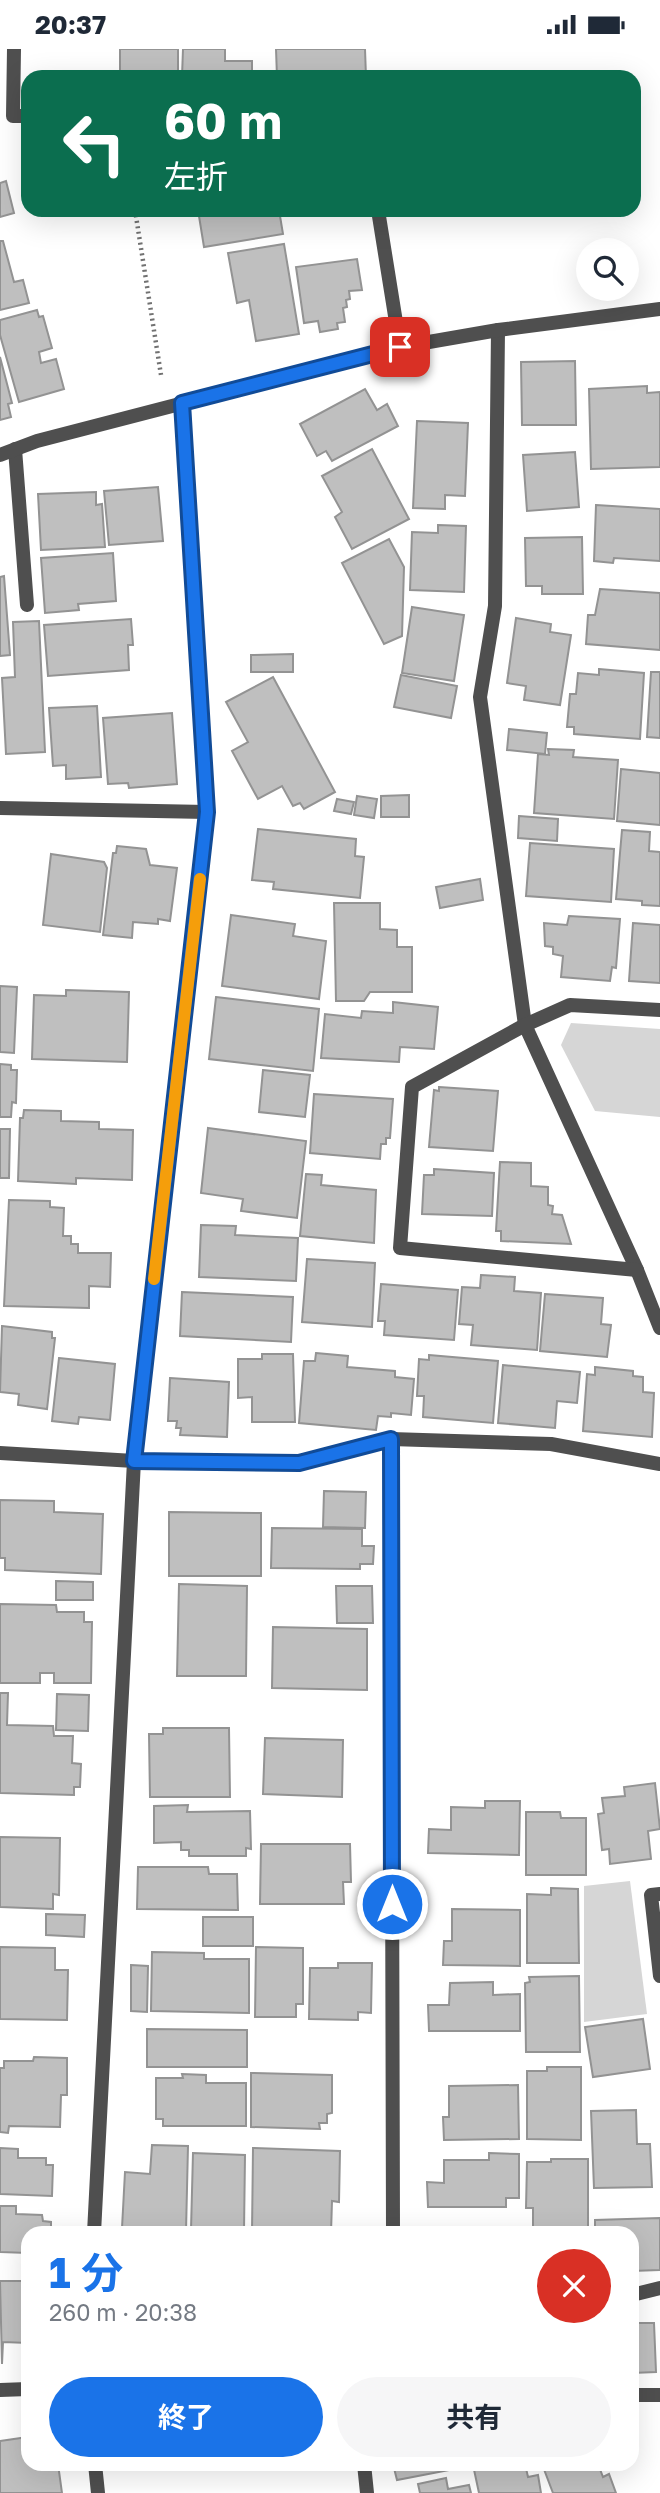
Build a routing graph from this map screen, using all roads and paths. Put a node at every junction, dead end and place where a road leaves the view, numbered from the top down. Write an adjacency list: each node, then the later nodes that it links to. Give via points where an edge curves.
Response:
1 (14, 49): 2 (street, via 13,116)
2 (21, 116)
3 (136, 217): 9 (path)
4 (379, 217): 7 (street)
5 (660, 309): 6 (street)
6 (498, 330): 7 (street); 16 (street, via 495,606 480,697)
7 (400, 347): 8 (street)
8 (182, 403): 9 (street); 14 (street)
9 (166, 407): 10 (street)
10 (15, 449): 11 (street); 12 (street)
11 (0, 454)
12 (27, 605)
13 (0, 807): 14 (street)
14 (207, 812): 21 (street)
15 (660, 1010): 16 (street, via 570,1005)
16 (525, 1025): 17 (street); 17 (street, via 412,1087 400,1248)
17 (637, 1270): 18 (street)
18 (660, 1328)
19 (391, 1439): 21 (street, via 299,1463); 22 (street, via 551,1444); 26 (street)
20 (0, 1453): 21 (street)
21 (134, 1461): 25 (street)
22 (660, 1464)
23 (660, 1894): 24 (street, via 651,1895)
24 (660, 1976)
25 (94, 2226)
26 (393, 2226)
27 (660, 2288): 28 (street)
28 (639, 2293)
29 (21, 2389): 30 (street)
30 (0, 2390)
31 (639, 2395): 32 (street)
32 (660, 2395)
33 (95, 2471): 35 (street)
34 (364, 2471): 36 (street)
35 (97, 2493)
36 (367, 2493)

